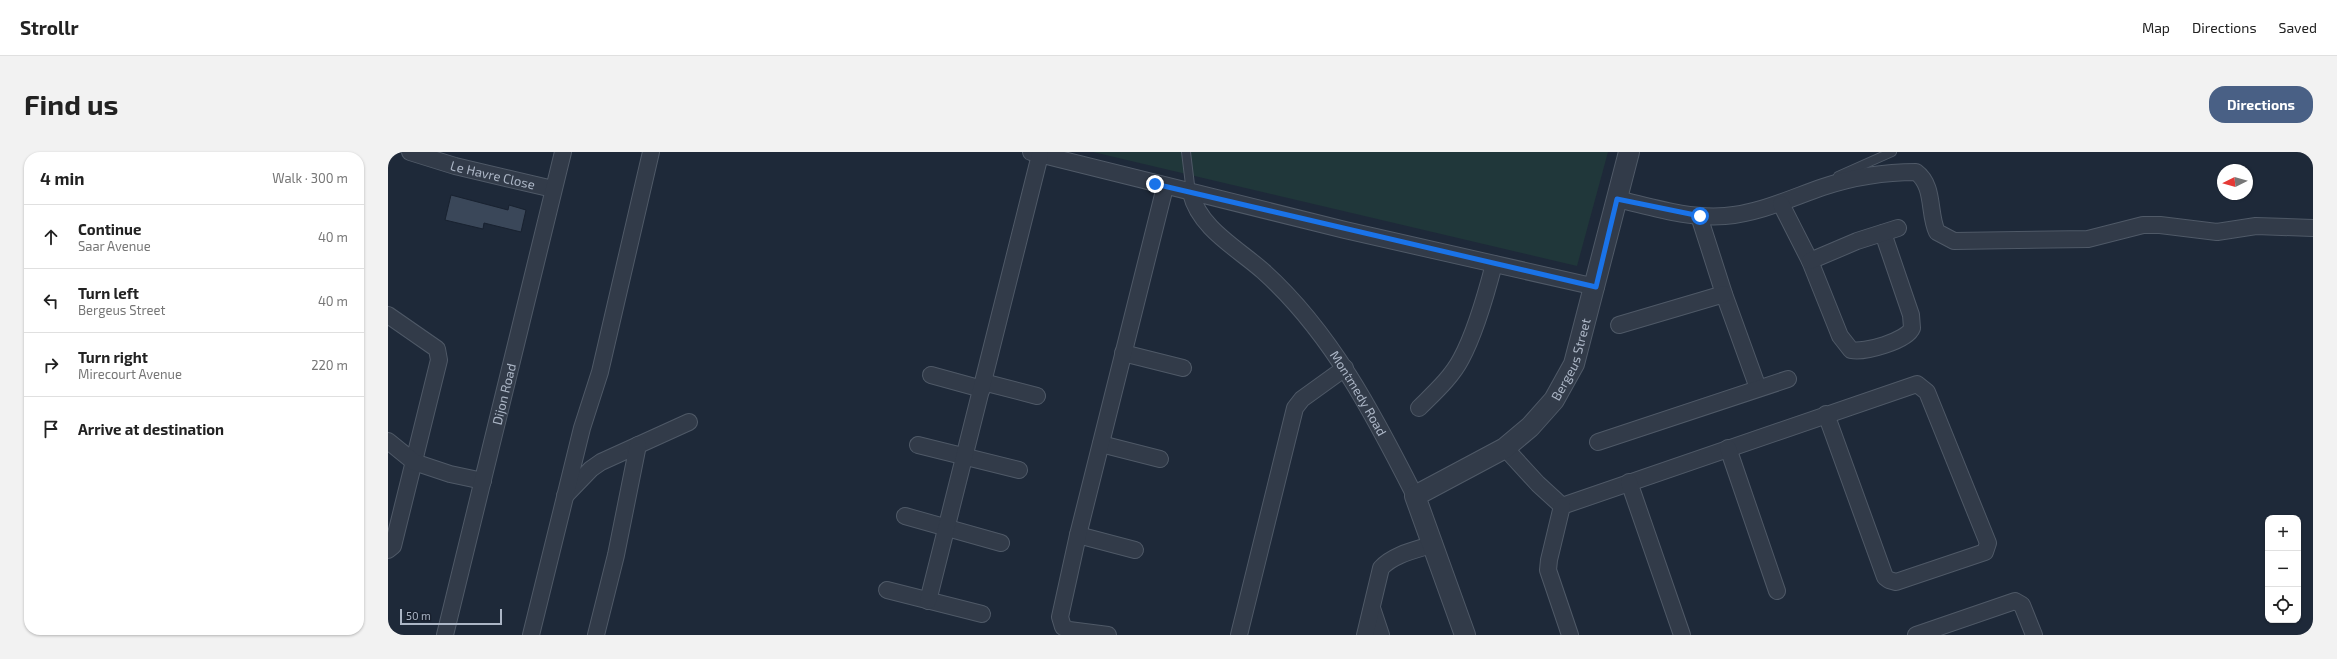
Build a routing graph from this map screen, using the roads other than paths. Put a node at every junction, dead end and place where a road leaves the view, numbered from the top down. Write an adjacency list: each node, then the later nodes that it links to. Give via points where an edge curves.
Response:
1 (410, 152): 9 (street, Le Havre Close, via 455,166)
2 (562, 152): 9 (street, Dijon Road)
3 (651, 152): 47 (street, via 600,372)
4 (1186, 152): 10 (lane)
5 (1629, 152): 12 (street, Bergeus Street)
6 (1892, 152): 11 (lane)
7 (1035, 154): 8 (street); 27 (street)
8 (1165, 187): 10 (street); 22 (street)
9 (553, 189): 44 (street, Dijon Road)
10 (1191, 193): 17 (street); 24 (street, Montmedy Road, via 1194,206 1203,220 1264,272 1301,308)
11 (1802, 195): 13 (street); 15 (street, via 1855,178 1892,172 1916,172 1924,182 1930,197 1938,232 1948,240 1954,241 2088,239 2143,226 2160,225 2217,232 2256,226)
12 (1617, 199): 14 (street); 18 (street, Bergeus Street)
13 (1781, 204): 14 (street, via 1747,213); 16 (street)
14 (1700, 216): 19 (street)
15 (2313, 228)
16 (1810, 261): 16 (street, via 1890,230 1912,328 1907,335 1873,348 1851,350 1846,345)
17 (1494, 264): 18 (street); 30 (street, via 1461,359)
18 (1596, 287): 38 (street, Bergeus Street, via 1574,364 1554,400 1530,427)
19 (1724, 294): 21 (street); 28 (street)
20 (388, 315): 42 (street, via 437,349 439,355)
21 (1619, 325)
22 (1123, 353): 23 (street); 35 (street)
23 (1183, 368)
24 (1345, 368): 46 (street, Montmedy Road, via 1385,436); 65 (street, via 1302,399 1295,408)
25 (930, 375): 27 (street)
26 (1788, 378): 28 (street)
27 (982, 385): 29 (street); 40 (street)
28 (1758, 388): 34 (street)
29 (1037, 396)
30 (1419, 408)
31 (1826, 414): 31 (street, via 1913,384 1924,387 1988,543 1985,552 1896,582 1888,580); 39 (street)
32 (689, 422): 36 (street)
33 (388, 441): 42 (street)
34 (1598, 442)
35 (1101, 444): 41 (street); 51 (street)
36 (638, 445): 47 (street, via 595,466); 63 (street, via 616,555)
37 (918, 445): 40 (street)
38 (1505, 448): 46 (street, Bergeus Street); 48 (street)
39 (1728, 448): 45 (street); 57 (street)
40 (964, 456): 43 (street); 50 (street)
41 (1160, 459)
42 (414, 462): 44 (street, via 450,474); 54 (street, via 393,546)
43 (1019, 470)
44 (483, 481): 61 (street, Dijon Road)
45 (1629, 482): 48 (street); 70 (street)
46 (1415, 496): 53 (street, Montmedy Road)
47 (564, 498): 62 (street)
48 (1562, 506): 69 (street, via 1548,570)
49 (905, 516): 50 (street)
50 (947, 528): 52 (street); 58 (street)
51 (1078, 535): 55 (street); 64 (street, via 1060,611 1060,622 1069,630)
52 (1001, 543)
53 (1434, 544): 59 (street, via 1399,556 1381,568); 68 (street, Montmedy Road)
54 (388, 550)
55 (1135, 550)
56 (887, 590): 58 (street)
57 (1776, 591)
58 (928, 600): 60 (street)
59 (1372, 608): 66 (street); 67 (street)
60 (982, 614)
61 (445, 635)
62 (531, 635)
63 (596, 635)
64 (1101, 635)
65 (1238, 635)
66 (1365, 635)
67 (1381, 635)
68 (1465, 635)
69 (1570, 635)
70 (1682, 635)
71 (1916, 635): 72 (street, via 2015,601 2022,605)
72 (2034, 635)

